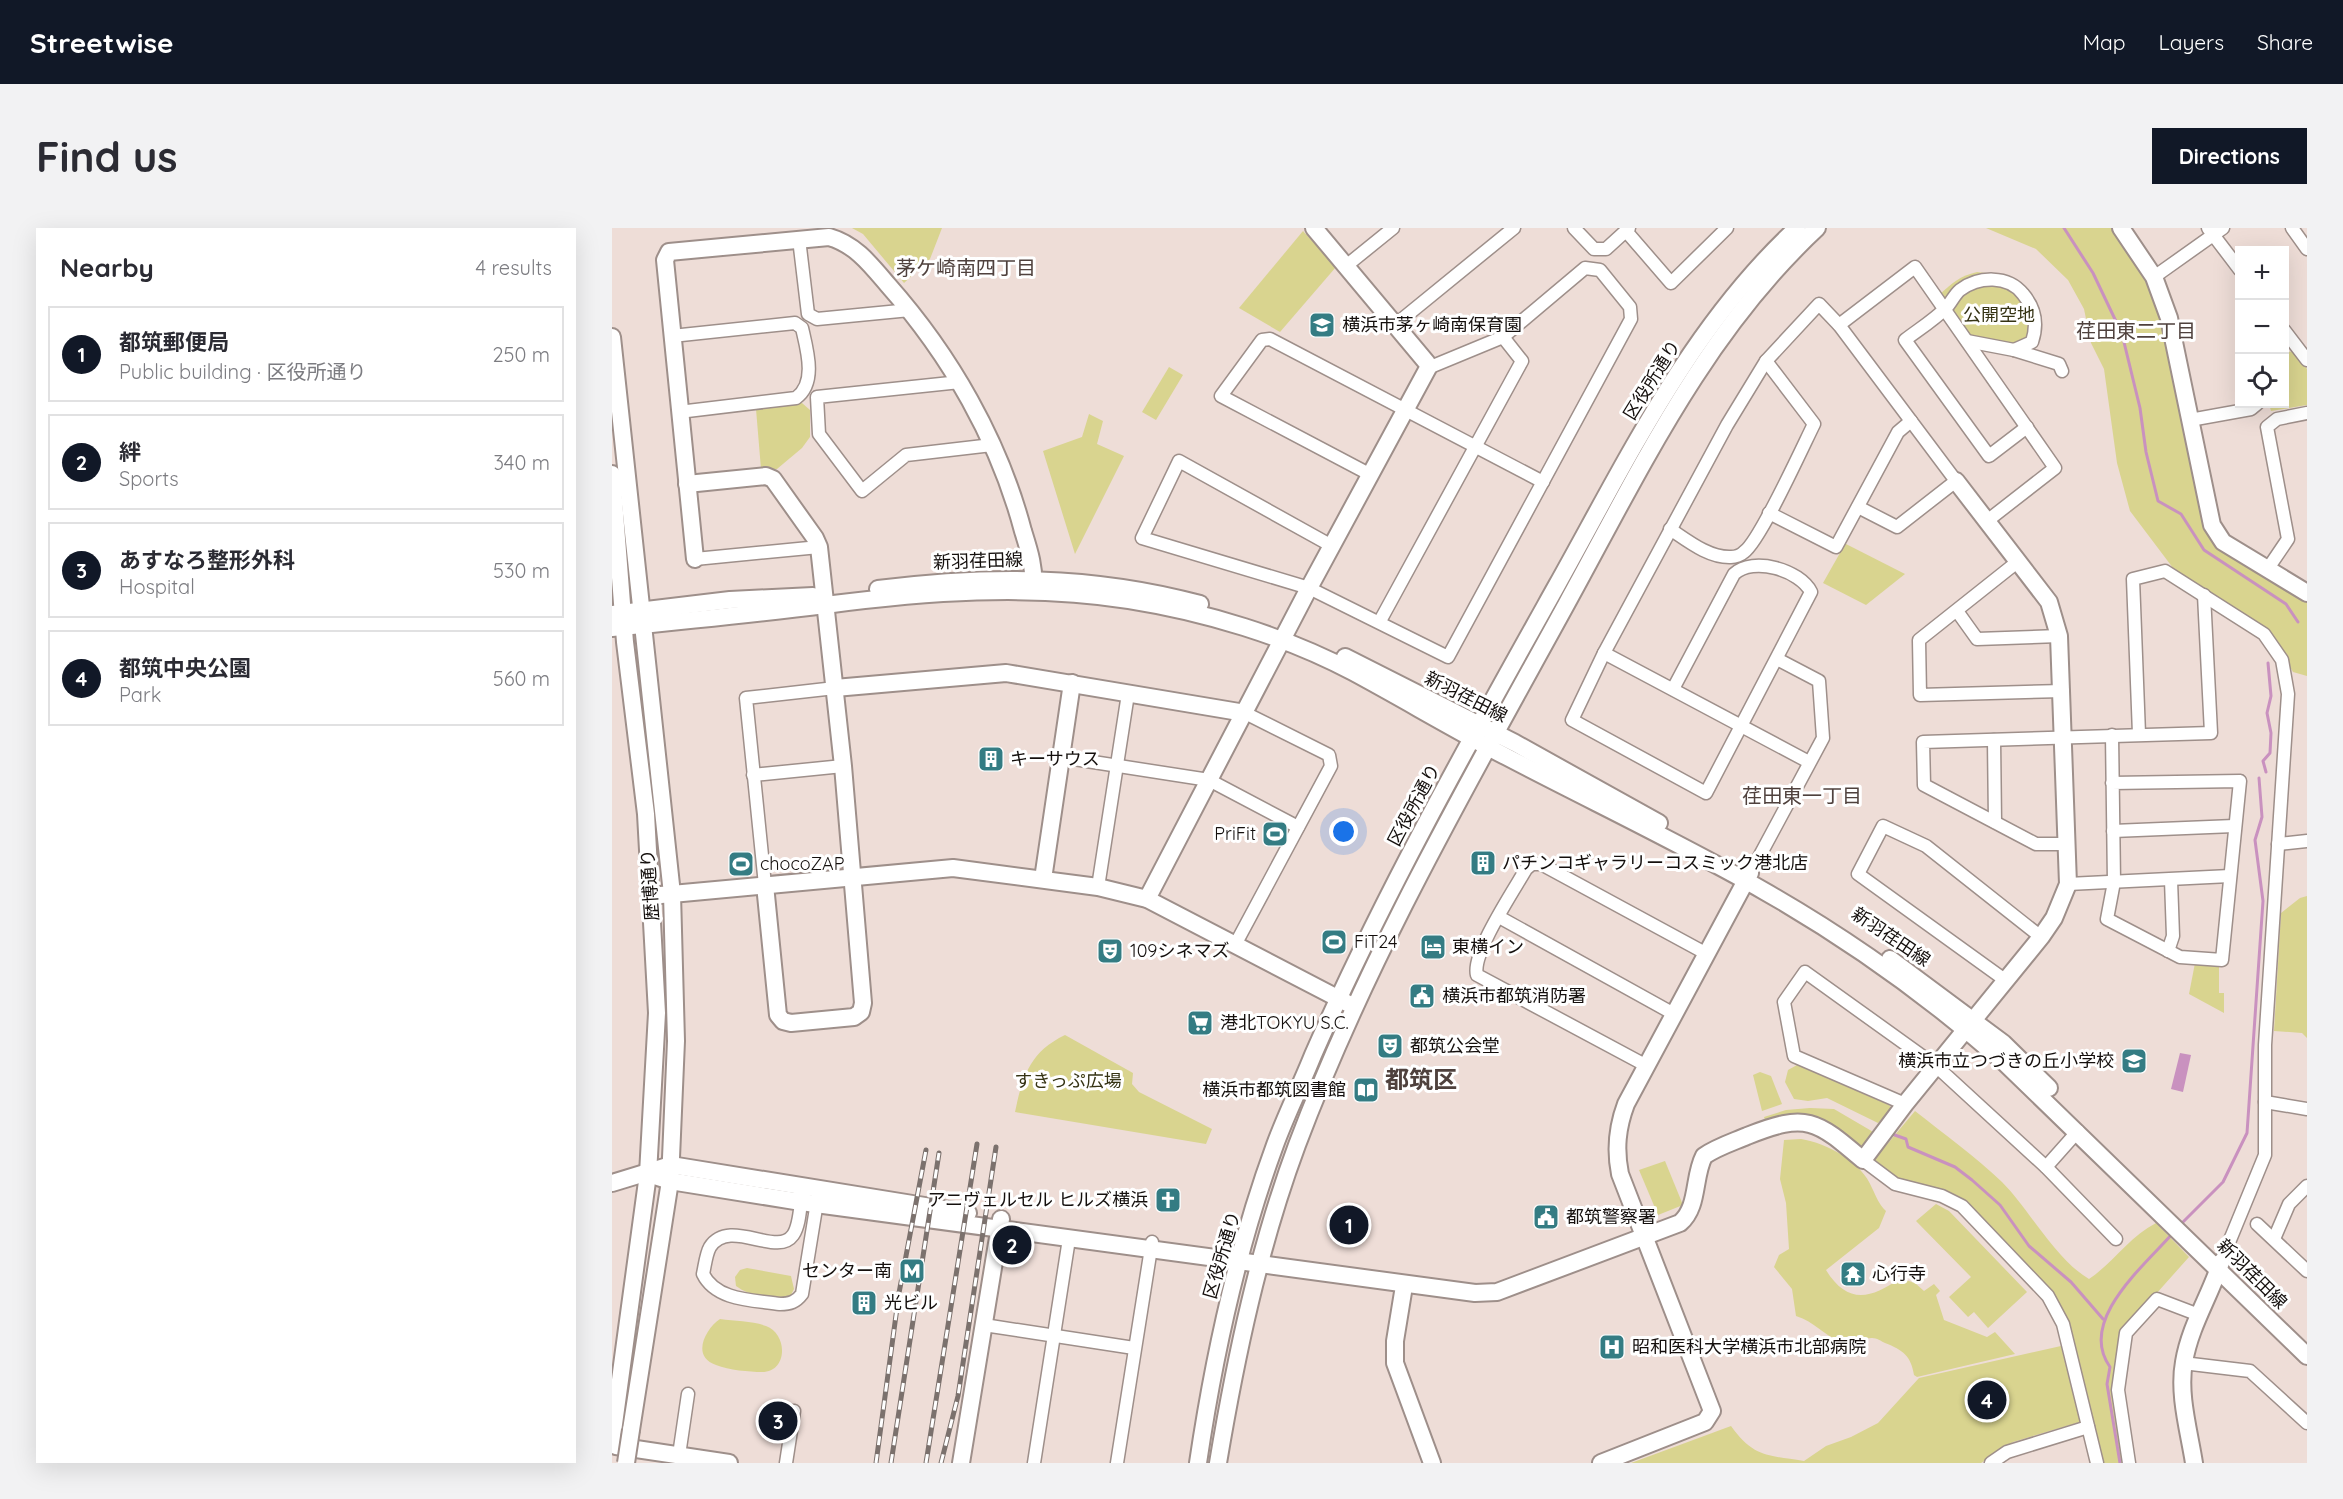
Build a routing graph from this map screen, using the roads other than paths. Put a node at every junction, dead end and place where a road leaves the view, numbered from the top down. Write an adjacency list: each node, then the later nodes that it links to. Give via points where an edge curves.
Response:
1 (1314, 228): 15 (street)
2 (1392, 228): 15 (street)
3 (1514, 228): 19 (street)
4 (1574, 228): 10 (street, via 1594,249 1606,249)
5 (1727, 228): 10 (street, via 1671,283)
6 (1797, 228): 75 (street, 区役所通り, via 1726,306 1677,371)
7 (1817, 228): 80 (street, 区役所通り, via 1748,301 1686,386)
8 (2121, 228): 16 (street)
9 (2292, 228): 13 (street)
10 (1627, 229)
11 (2215, 230): 14 (street); 16 (street)
12 (799, 239): 18 (street, via 829,237 850,246); 18 (street, via 808,314 817,319); 22 (street, via 669,252 665,266)
13 (2307, 249)
14 (2235, 262)
15 (1346, 266): 19 (street)
16 (2154, 277): 36 (street, via 2172,327)
17 (1946, 308): 20 (street, via 1915,267); 25 (street); 26 (street, via 1969,284 1982,280 2008,282 2030,302 2036,330 2032,342); 38 (street, via 1905,340 1989,456)
18 (910, 310): 31 (street)
19 (1395, 325): 29 (street)
20 (1839, 325): 28 (street, via 1819,304); 43 (street)
21 (612, 336): 61 (street, 歴博通り)
22 (672, 336): 33 (street); 33 (street, via 795,323 801,328 808,357 805,392 796,398)
23 (1503, 337): 29 (street); 40 (street, via 1522,361); 44 (street, via 1585,268 1600,270 1630,307 1631,319)
24 (2289, 337): 27 (street)
25 (1967, 341): 26 (street); 38 (street)
26 (2014, 350): 30 (street, via 2059,364)
27 (2307, 360)
28 (1766, 361): 47 (street, via 1814,424); 49 (street)
29 (1428, 368): 34 (street)
30 (2061, 371)
31 (960, 382): 39 (street); 39 (street, via 817,397 819,434 862,491 906,454)
32 (2252, 408): 36 (street)
33 (679, 412): 45 (street)
34 (1406, 412): 40 (street); 42 (street); 42 (street, via 1270,339 1262,340 1221,396)
35 (2307, 413): 54 (street, via 2277,419 2267,427 2288,539)
36 (2190, 420): 54 (street, via 2212,525 2223,542)
37 (1911, 422): 46 (street, via 1898,432)
38 (2026, 427): 48 (street, via 2055,468)
39 (992, 445): 55 (street, via 1016,504)
40 (1476, 447): 44 (street); 63 (street)
41 (612, 474): 62 (street, 歴博通り)
42 (1371, 475): 50 (street)
43 (1956, 481): 46 (street, via 1897,526); 48 (street)
44 (1542, 482): 63 (street, via 1448,657)
45 (687, 484): 51 (street, via 766,476 773,479); 52 (street)
46 (1858, 507): 47 (street, via 1836,547)
47 (1769, 513): 49 (street, via 1746,552 1734,557 1718,556 1697,547)
48 (1987, 521): 53 (street)
49 (1670, 529): 66 (street)
50 (1332, 546): 56 (street); 56 (street, via 1179,461 1142,538)
51 (819, 547): 52 (street); 59 (street)
52 (695, 559)
53 (2016, 563): 60 (street); 65 (street, via 2049,602)
54 (2267, 570): 57 (street)
55 (1034, 585): 59 (street, 新羽荏田線, via 933,582); 64 (street, 新羽荏田線, via 1151,604)
56 (1309, 588): 63 (street); 64 (street)
57 (2307, 594)
58 (2204, 595): 76 (street, via 2211,733); 76 (street, via 2165,571 2133,579); 94 (street, via 2264,634 2282,660 2288,694)
59 (823, 601): 61 (street, 新羽荏田線, via 730,600); 69 (street)
60 (1957, 611): 65 (street, via 1977,639); 71 (street, via 1919,640 1920,696)
61 (642, 617): 62 (street, 新羽荏田線); 104 (street, 歴博通り)
62 (617, 620): 105 (street, 歴博通り, via 646,814)
63 (1380, 621)
64 (1285, 636): 73 (street); 75 (street, 新羽荏田線)
65 (2059, 636): 71 (street)
66 (1604, 653): 70 (street); 74 (street, via 1572,720 1706,793)
67 (1777, 659): 70 (street, via 1811,592 1807,583 1786,570 1739,569); 74 (street); 82 (street, via 1819,681 1823,738)
68 (1071, 683): 69 (street, via 995,673); 72 (street); 81 (street)
69 (835, 688): 83 (street); 85 (street, via 746,698)
70 (1673, 689): 74 (street)
71 (2063, 691): 78 (street)
72 (1128, 694): 73 (street); 84 (street)
73 (1245, 714): 86 (street); 90 (street, via 1329,755 1331,766)
74 (1742, 725): 82 (street)
75 (1475, 732): 80 (street, 新羽荏田線); 113 (street, 区役所通り, via 1373,924)
76 (2139, 734): 77 (street)
77 (2112, 735): 78 (street); 87 (street)
78 (2064, 736): 79 (street); 93 (street)
79 (1994, 740): 88 (street); 88 (street, via 1923,742 1924,784)
80 (1492, 741): 96 (street, 新羽荏田線); 113 (street, 区役所通り)
81 (1061, 757): 84 (street); 98 (street)
82 (1809, 762): 96 (street)
83 (843, 766): 85 (street); 95 (street)
84 (1117, 766): 86 (street); 103 (street)
85 (753, 775): 102 (street)
86 (1209, 780): 90 (street); 106 (street)
87 (2112, 783): 89 (street, via 2240,780); 91 (street)
88 (1995, 822): 93 (street, via 2036,844)
89 (2234, 826): 91 (street); 97 (street)
90 (1298, 827): 109 (street)
91 (2113, 831): 100 (street)
92 (2307, 841): 94 (street)
93 (2068, 844): 101 (street)
94 (2278, 844): 118 (street)
95 (853, 876): 98 (street, via 953,868); 102 (street); 102 (street, via 863,1003 861,1012 854,1017 791,1023 778,1015)
96 (1748, 876): 111 (street); 115 (street, 新羽荏田線)
97 (2230, 876): 99 (street); 110 (street, via 2222,960 2180,957)
98 (1043, 879): 103 (street)
99 (2170, 880): 100 (street); 110 (street, via 2173,936)
100 (2114, 882): 101 (street); 110 (street, via 2107,919)
101 (2068, 884): 108 (street)
102 (765, 885): 104 (street)
103 (1098, 887): 106 (street)
104 (672, 894): 105 (street); 124 (street, 歴博通り, via 676,1041)
105 (652, 896): 125 (street, 歴博通り, via 657,1035)
106 (1148, 899): 109 (street)
107 (1499, 917): 111 (street, via 1526,869 1541,864); 114 (street); 116 (street, via 1477,959 1478,975)
108 (2041, 937): 112 (street); 112 (street, via 1926,846 1884,826 1858,874)
109 (1235, 945): 113 (street)
110 (2168, 951)
111 (1707, 954): 114 (street)
112 (2005, 980): 115 (street)
113 (1346, 1002): 137 (street, 区役所通り, via 1275,1145); 139 (street, 区役所通り)
114 (1674, 1014): 116 (street)
115 (1970, 1025): 117 (street); 121 (street, 新羽荏田線); 129 (street, 新羽荏田線, via 2003,1043)
116 (1647, 1066): 132 (street, via 1623,1114 1616,1154)
117 (1936, 1066): 119 (street); 119 (street, via 1805,972 1784,1002 1794,1056); 123 (street)
118 (2265, 1102): 120 (street); 138 (street, via 2265,1155)
119 (1905, 1104): 122 (street)
120 (2307, 1109)
121 (2078, 1131): 123 (street); 129 (street, 新羽荏田線)
122 (1863, 1160): 132 (street, via 1817,1125 1801,1122 1769,1127 1704,1156 1689,1215 1680,1223); 152 (street, via 1895,1184 1942,1196 1962,1206 2048,1296 2064,1324)
123 (2046, 1167): 134 (street)
124 (670, 1173): 125 (street); 128 (street); 156 (street, 歴博通り, bridge)
125 (648, 1174): 126 (street); 153 (street, 歴博通り)
126 (612, 1183)
127 (2307, 1186): 135 (street, via 2289,1204)
128 (810, 1195): 128 (street, via 802,1294 798,1299 780,1304 725,1294 711,1286 703,1274 709,1248 718,1238 730,1234 780,1242 789,1239); 130 (street)
129 (2167, 1210): 138 (street, 新羽荏田線)
130 (1000, 1224): 133 (street); 136 (street); 143 (street)
131 (2258, 1224): 135 (street)
132 (1644, 1237): 141 (street, via 1497,1292); 165 (street, via 1712,1411 1705,1422)
133 (1069, 1239): 136 (street); 144 (street)
134 (2116, 1239)
135 (2274, 1239): 140 (street)
136 (1151, 1246): 137 (street); 146 (street)
137 (1240, 1258): 139 (street); 162 (street, 区役所通り, via 1213,1365)
138 (2221, 1263): 142 (street); 145 (street, 新羽荏田線); 147 (street, 新羽荏田線)
139 (1260, 1264): 141 (street); 163 (street, 区役所通り, via 1234,1371)
140 (2307, 1271)
141 (1404, 1286): 164 (street, via 1395,1363)
142 (2199, 1315): 148 (street); 168 (street, via 2157,1299 2126,1333 2118,1390)
143 (984, 1325): 144 (street); 159 (street)
144 (1053, 1334): 146 (street); 160 (street)
145 (2307, 1341)
146 (1134, 1348): 161 (street)
147 (2307, 1356)
148 (2184, 1363): 151 (street, via 2250,1371); 169 (street)
149 (688, 1394): 155 (street)
150 (794, 1414): 158 (street)
151 (2307, 1423)
152 (2088, 1427): 166 (street, via 2007,1452); 167 (street)
153 (613, 1433)
154 (612, 1445): 155 (street)
155 (679, 1455): 157 (street)
156 (626, 1463)
157 (729, 1463)
158 (786, 1463)
159 (961, 1463)
160 (1034, 1463)
161 (1117, 1463)
162 (1198, 1463)
163 (1218, 1463)
164 (1432, 1463)
165 (1601, 1463)
166 (1991, 1463)
167 (2097, 1463)
168 (2129, 1463)
169 (2194, 1463)

